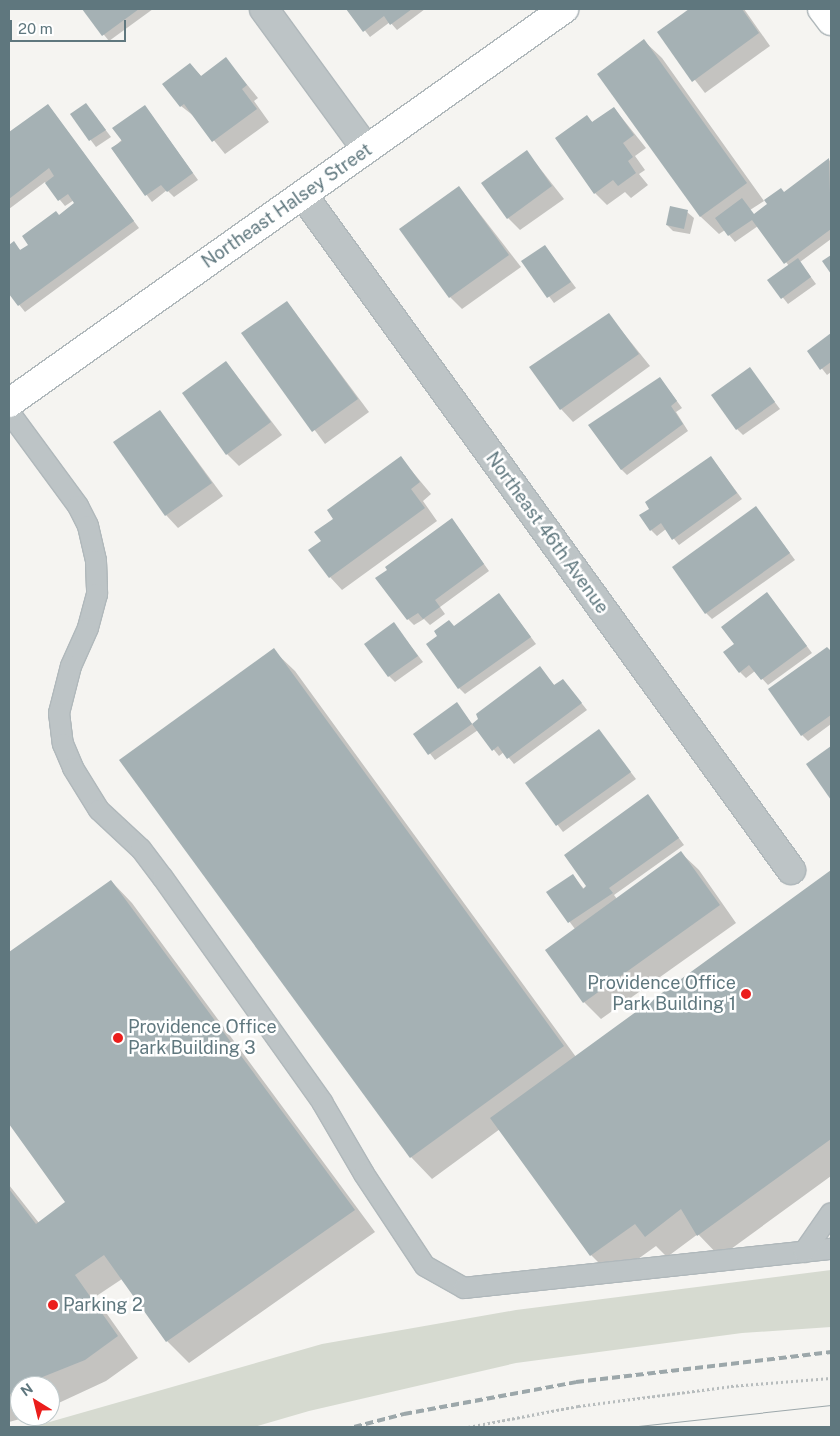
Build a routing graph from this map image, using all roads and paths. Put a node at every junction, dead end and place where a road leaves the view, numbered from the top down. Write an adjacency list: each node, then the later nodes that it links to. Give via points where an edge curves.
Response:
1 (264, 9): 5 (street)
2 (564, 9): 5 (main road, Northeast Halsey Street)
3 (822, 9): 4 (main road)
4 (831, 21)
5 (366, 149): 6 (main road, Northeast Halsey Street)
6 (303, 195): 7 (main road, Northeast Halsey Street); 9 (street, Northeast 46th Avenue)
7 (9, 404)
8 (9, 412): 12 (lane, via 78,506 88,526 96,561 97,594 88,628 62,692 59,713 63,744 73,768 98,810 141,849 316,1094 425,1266 464,1288)
9 (791, 870)
10 (831, 1212): 12 (lane)
11 (831, 1249): 12 (lane)
12 (804, 1252)
13 (831, 1378): 14 (path, via 732,1386 578,1406)
14 (468, 1427)

